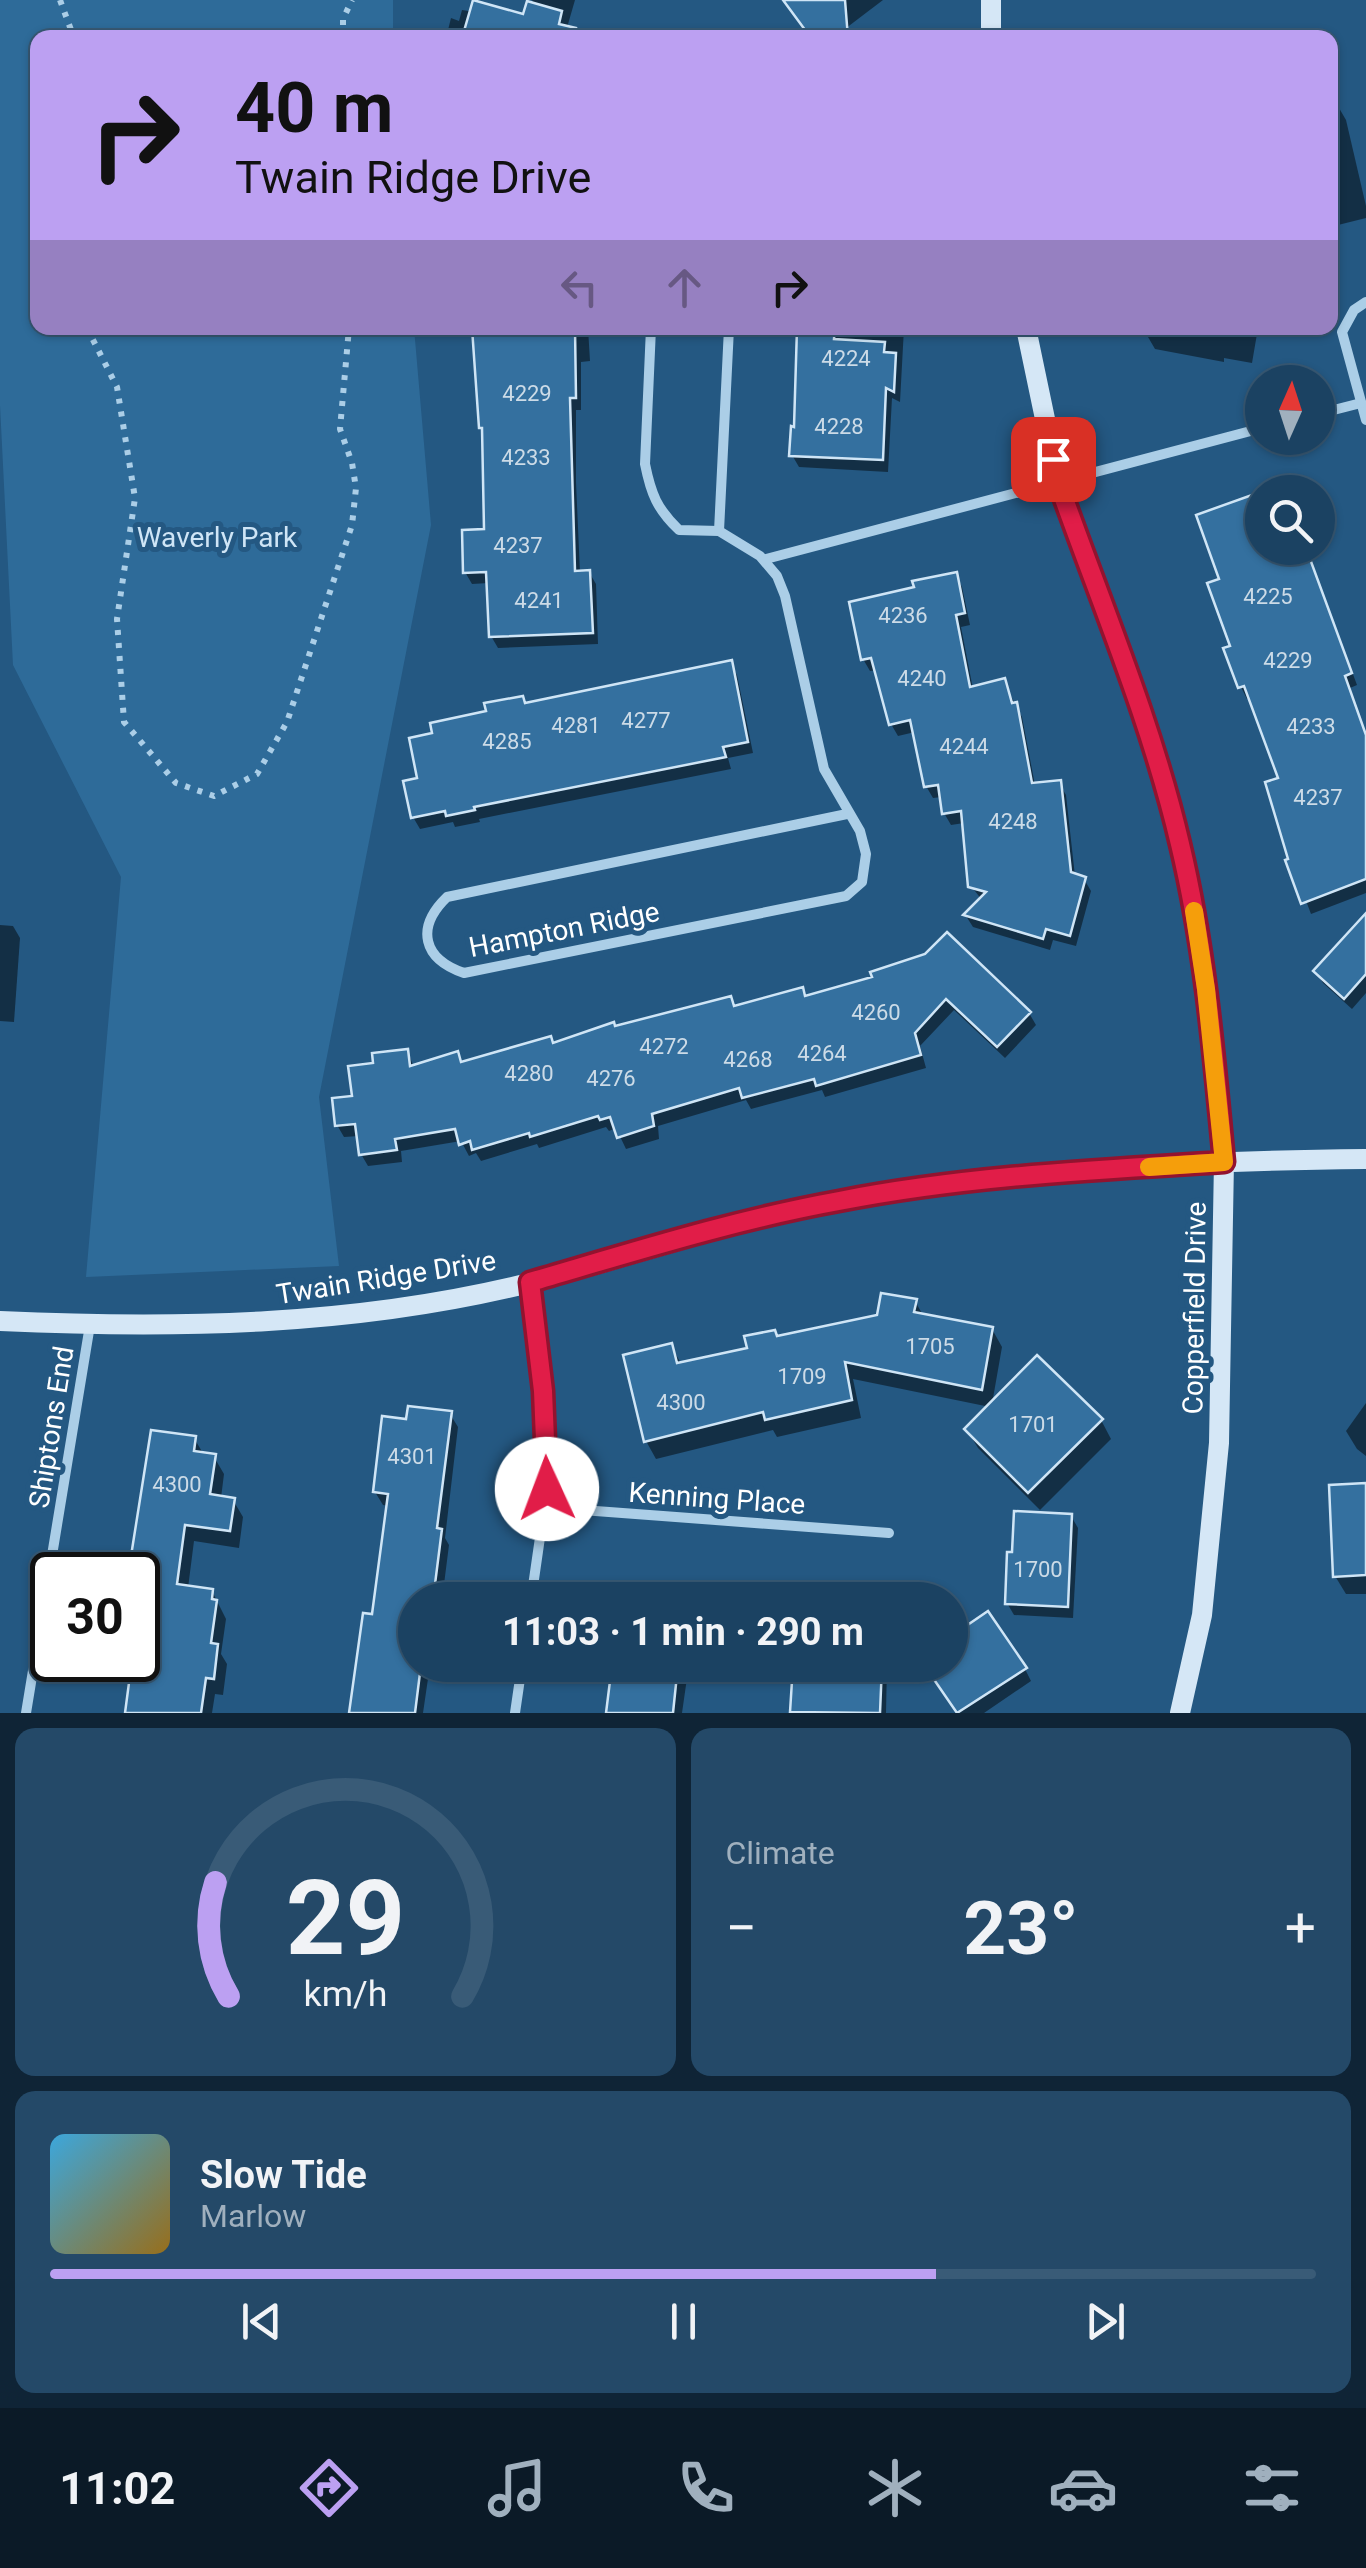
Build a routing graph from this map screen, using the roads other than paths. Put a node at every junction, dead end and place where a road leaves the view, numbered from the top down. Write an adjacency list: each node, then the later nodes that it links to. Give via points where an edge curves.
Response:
1 (991, 0): 2 (street)
2 (992, 30)
3 (1366, 302): 7 (street, via 1342,332)
4 (650, 335): 12 (street, via 649,484 660,512 679,530)
5 (729, 335): 12 (street)
6 (1027, 335): 11 (street, Copperfield Drive)
7 (1361, 403): 8 (street); 9 (street)
8 (1335, 410)
9 (1366, 420)
10 (1245, 432): 11 (street)
11 (1058, 482): 13 (street); 16 (street, Copperfield Drive, via 1157,758 1180,842 1206,989)
12 (719, 530): 13 (street)
13 (766, 560): 14 (street, Hampton Ridge, via 785,596 824,769)
14 (847, 814): 14 (street, Hampton Ridge, via 447,897 434,909 430,952 443,966 464,973 846,896 862,882 866,854)
15 (1366, 1160): 16 (street, Twain Ridge Drive)
16 (1224, 1162): 17 (street, Twain Ridge Drive, via 1025,1175 840,1200 740,1221); 26 (street, Copperfield Drive, via 1213,1530)
17 (530, 1282): 19 (street, Twain Ridge Drive, via 300,1320); 20 (street, via 543,1391)
18 (0, 1322): 19 (street, Twain Ridge Drive)
19 (90, 1325): 24 (street, Shiptons End)
20 (542, 1508): 21 (street, Kenning Place); 22 (street)
21 (890, 1533)
22 (533, 1582)
23 (520, 1682): 25 (street)
24 (26, 1713)
25 (515, 1713)
26 (1180, 1713)

